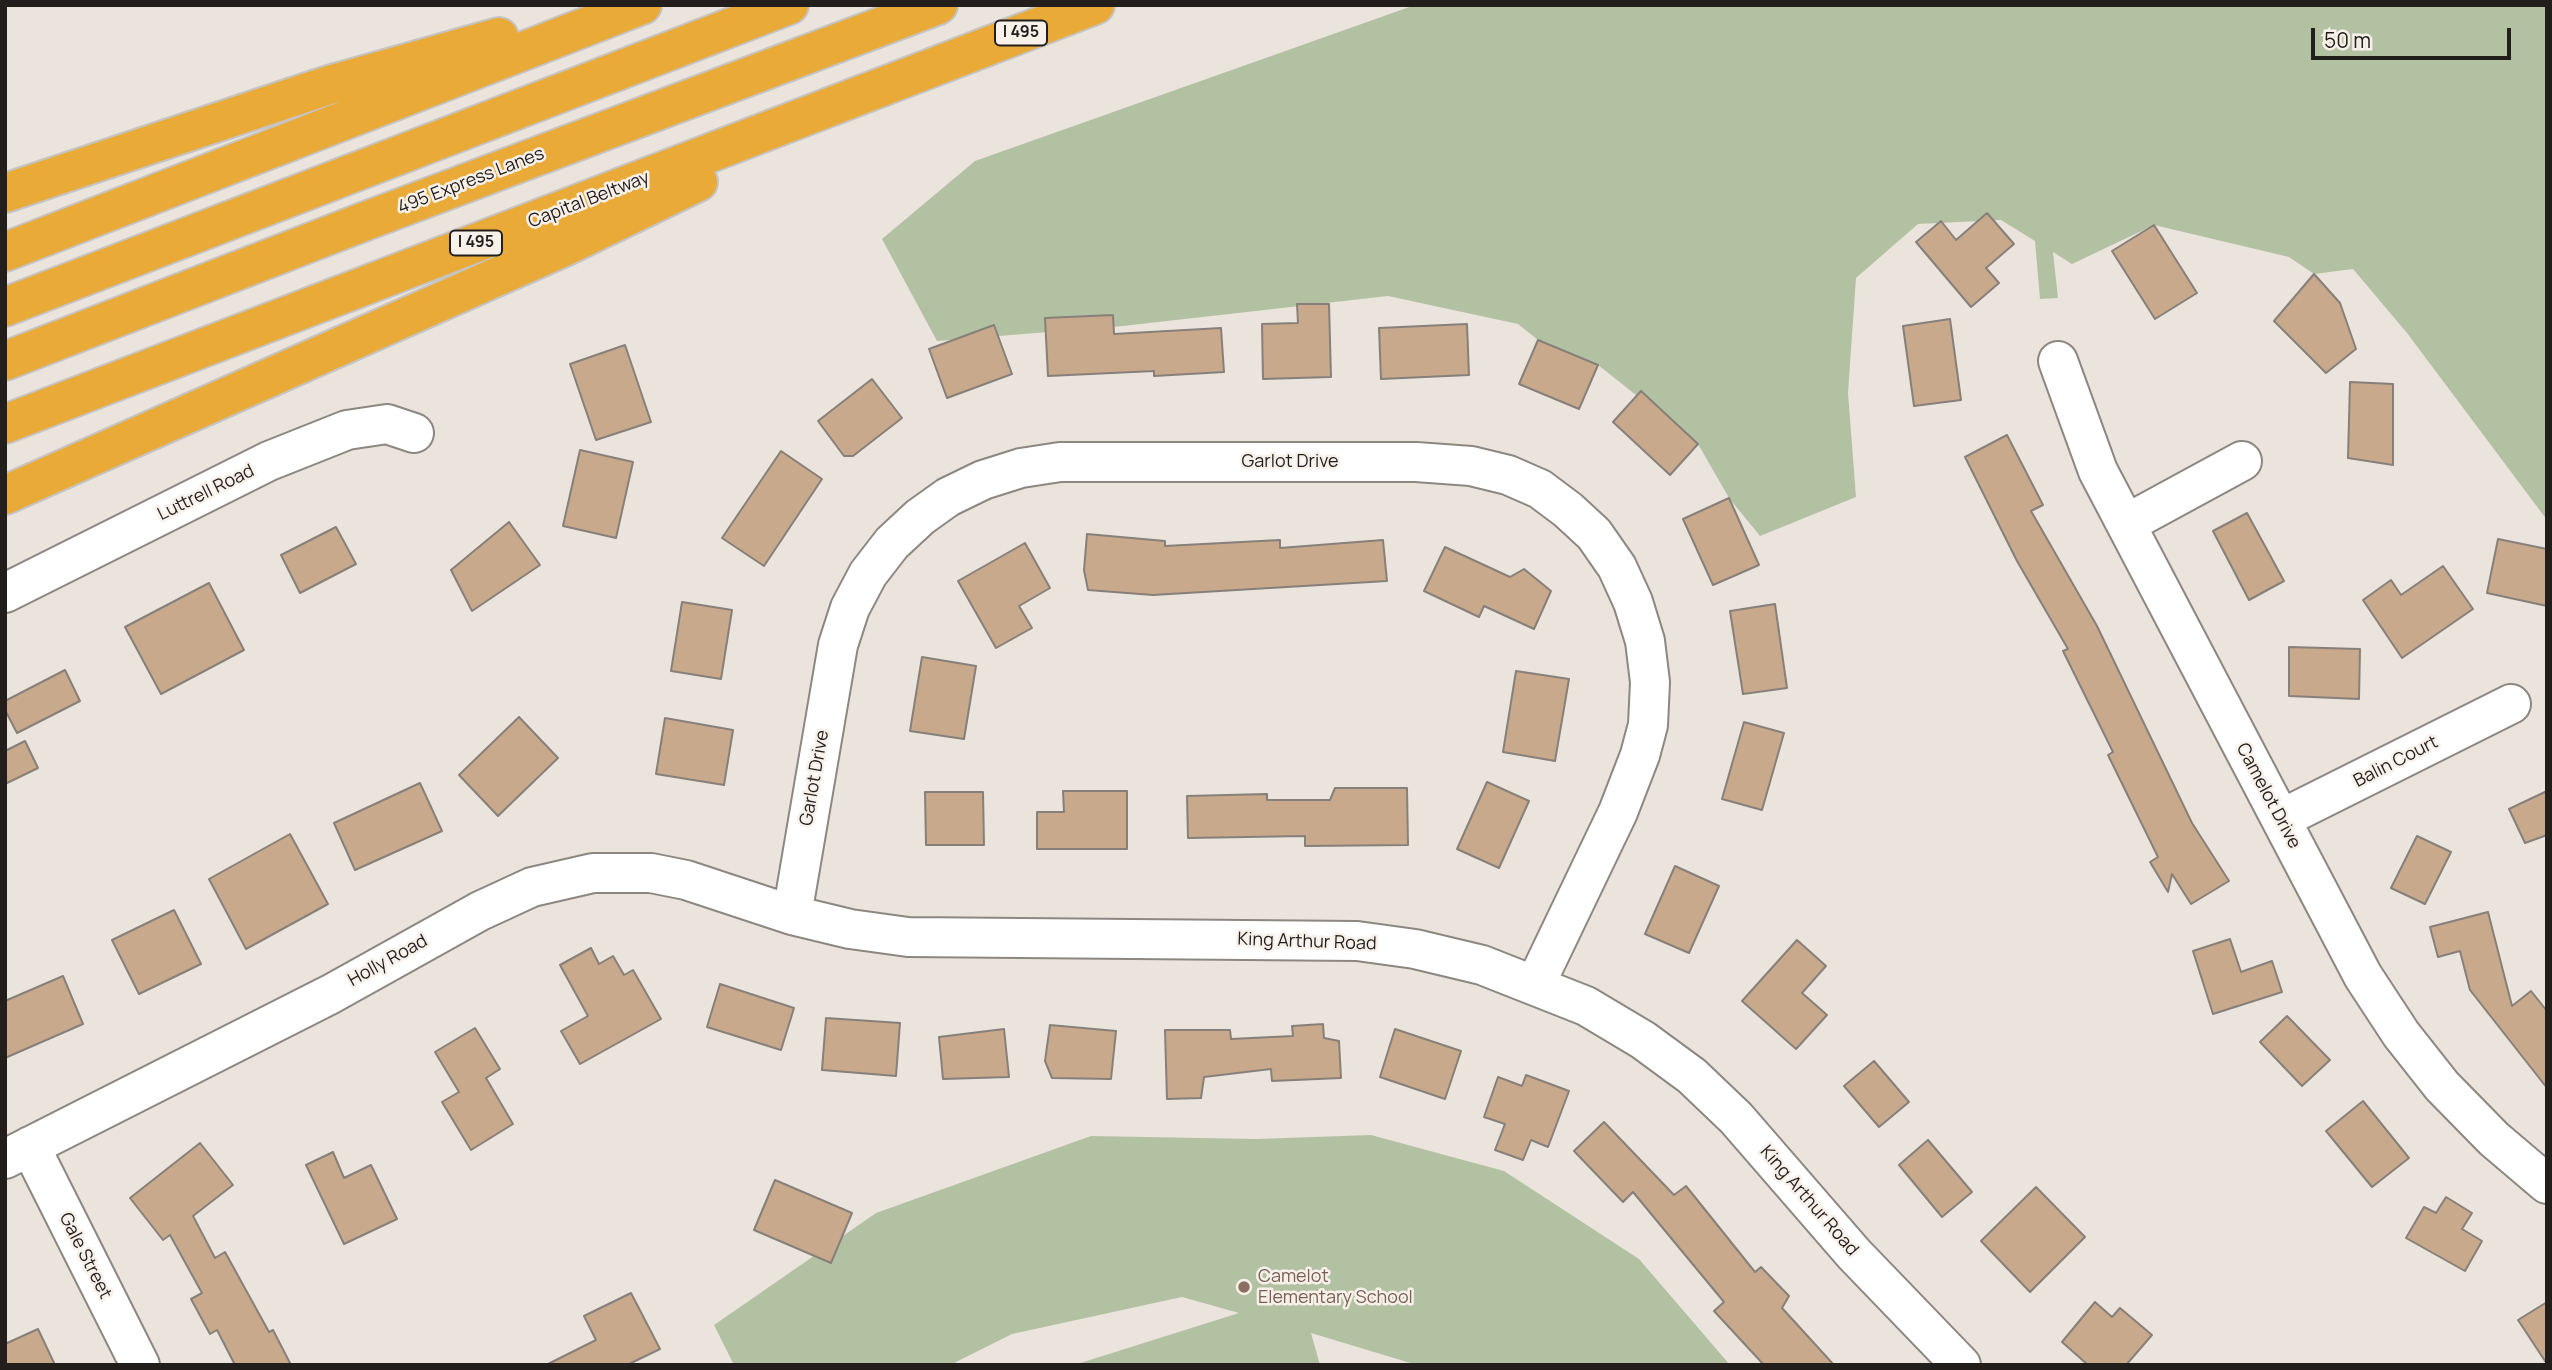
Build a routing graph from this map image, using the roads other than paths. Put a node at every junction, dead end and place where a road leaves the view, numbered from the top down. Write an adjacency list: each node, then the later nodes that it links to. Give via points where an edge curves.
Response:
1 (609, 5): 7 (highway, via 330,85)
2 (642, 5): 8 (highway)
3 (789, 5): 9 (highway)
4 (938, 5): 10 (highway, 495 Express Lanes)
5 (1095, 5): 6 (highway, Capital Beltway / I 495)
6 (947, 62): 12 (highway, Capital Beltway / I 495); 15 (highway, via 564,247)
7 (5, 193)
8 (5, 252)
9 (5, 307)
10 (5, 361)
11 (2058, 361): 16 (street, Camelot Drive, via 2098,471)
12 (5, 424)
13 (414, 433): 17 (street, Luttrell Road, via 387,424 347,430 269,461)
14 (2242, 461): 16 (street)
15 (5, 495)
16 (2126, 524): 19 (street, Camelot Drive)
17 (5, 593)
18 (2511, 704): 19 (street, Balin Court)
19 (2280, 819): 23 (street, Camelot Drive, via 2363,976 2400,1034 2442,1086)
20 (792, 915): 21 (street, King Arthur Road, via 908,937 1357,941 1415,949); 21 (street, Garlot Drive, via 838,645 850,608 892,543 948,497 1021,468 1060,462 1471,466 1540,489 1594,534 1617,567 1645,641 1650,682 1648,724 1640,755 1618,812); 22 (street, Holly Road, via 651,873 593,873 532,887)
21 (1536, 983): 25 (street, King Arthur Road, via 1643,1040 1692,1076 1736,1118 1854,1254)
22 (17, 1153): 24 (street, Gale Street)
23 (2547, 1184)
24 (140, 1365)
25 (1961, 1365)

